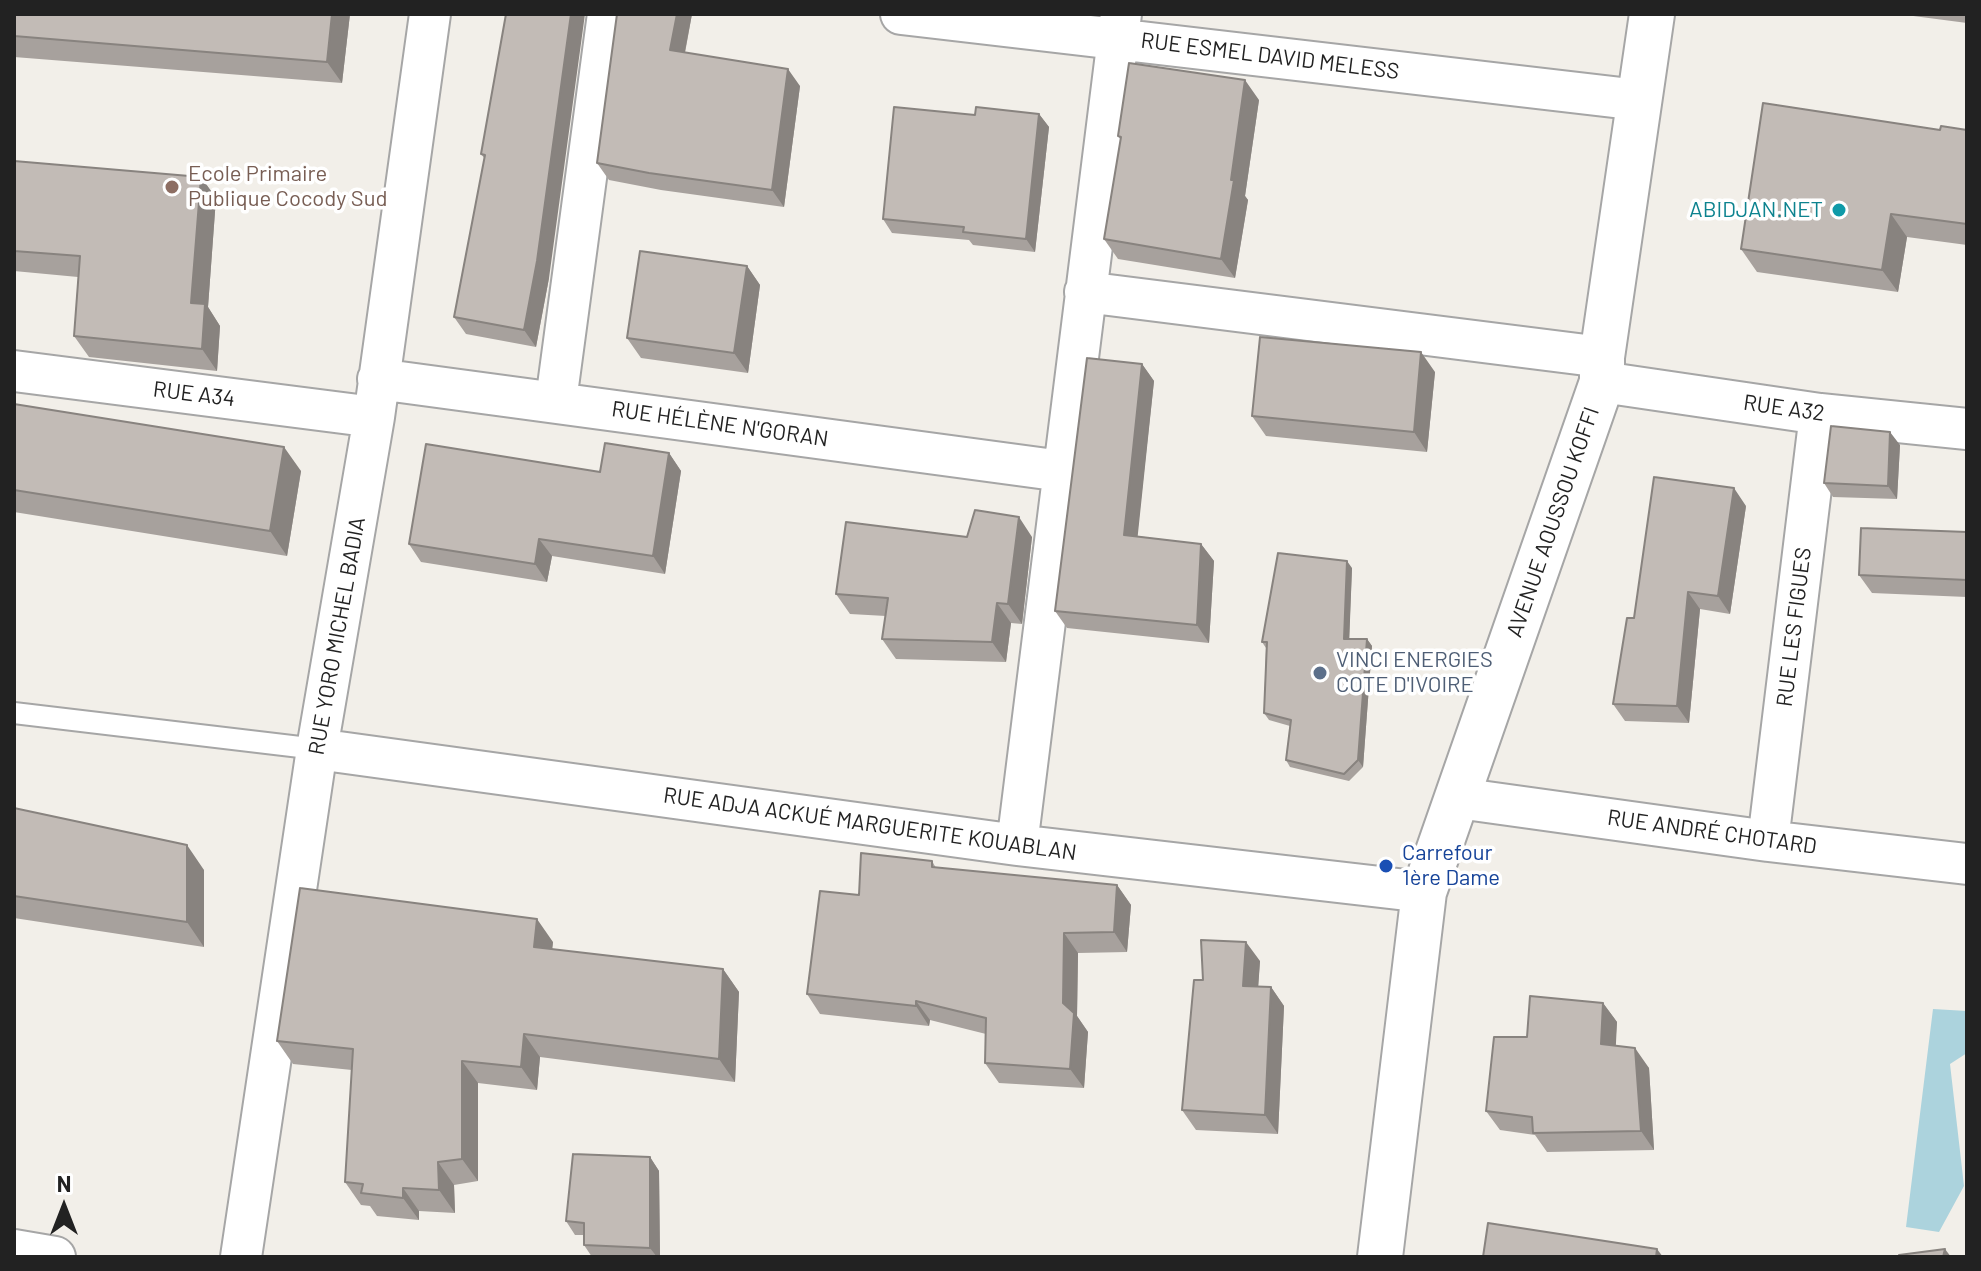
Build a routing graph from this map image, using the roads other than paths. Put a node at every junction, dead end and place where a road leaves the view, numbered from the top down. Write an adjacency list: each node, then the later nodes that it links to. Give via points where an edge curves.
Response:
1 (430, 14): 10 (street, RUE YORO MICHEL BADIA)
2 (608, 14): 11 (street)
3 (901, 14): 5 (street, RUE ESMEL DAVID MELESS)
4 (1652, 14): 6 (street, AVENUE AOUSSOU KOFFI)
5 (1120, 26): 6 (street, RUE ESMEL DAVID MELESS); 7 (street)
6 (1639, 100): 8 (street, AVENUE AOUSSOU KOFFI)
7 (1085, 292): 8 (street, RUE A32); 14 (street)
8 (1602, 369): 12 (street, RUE A32); 17 (street, AVENUE AOUSSOU KOFFI)
9 (14, 371): 10 (street, RUE A34)
10 (376, 398): 11 (street, RUE HÉLÈNE N'GORAN); 16 (street, RUE YORO MICHEL BADIA)
11 (556, 401): 14 (street, RUE HÉLÈNE N'GORAN)
12 (1820, 414): 13 (street, RUE A32); 18 (street, RUE LES FIGUES)
13 (1967, 429)
14 (1062, 471): 19 (street)
15 (14, 713): 16 (lane)
16 (317, 749): 19 (street, RUE ADJA ACKUÉ MARGUERITE KOUABLAN); 24 (street, RUE YORO MICHEL BADIA)
17 (1458, 798): 18 (street, RUE ANDRÉ CHOTARD); 21 (street, AVENUE AOUSSOU KOFFI)
18 (1768, 841): 20 (street, RUE ANDRÉ CHOTARD)
19 (1017, 845): 21 (street, RUE ADJA ACKUÉ MARGUERITE KOUABLAN)
20 (1967, 864)
21 (1424, 892): 25 (street, AVENUE AOUSSOU KOFFI)
22 (14, 1250): 23 (street)
23 (55, 1257)
24 (241, 1257)
25 (1380, 1257)

